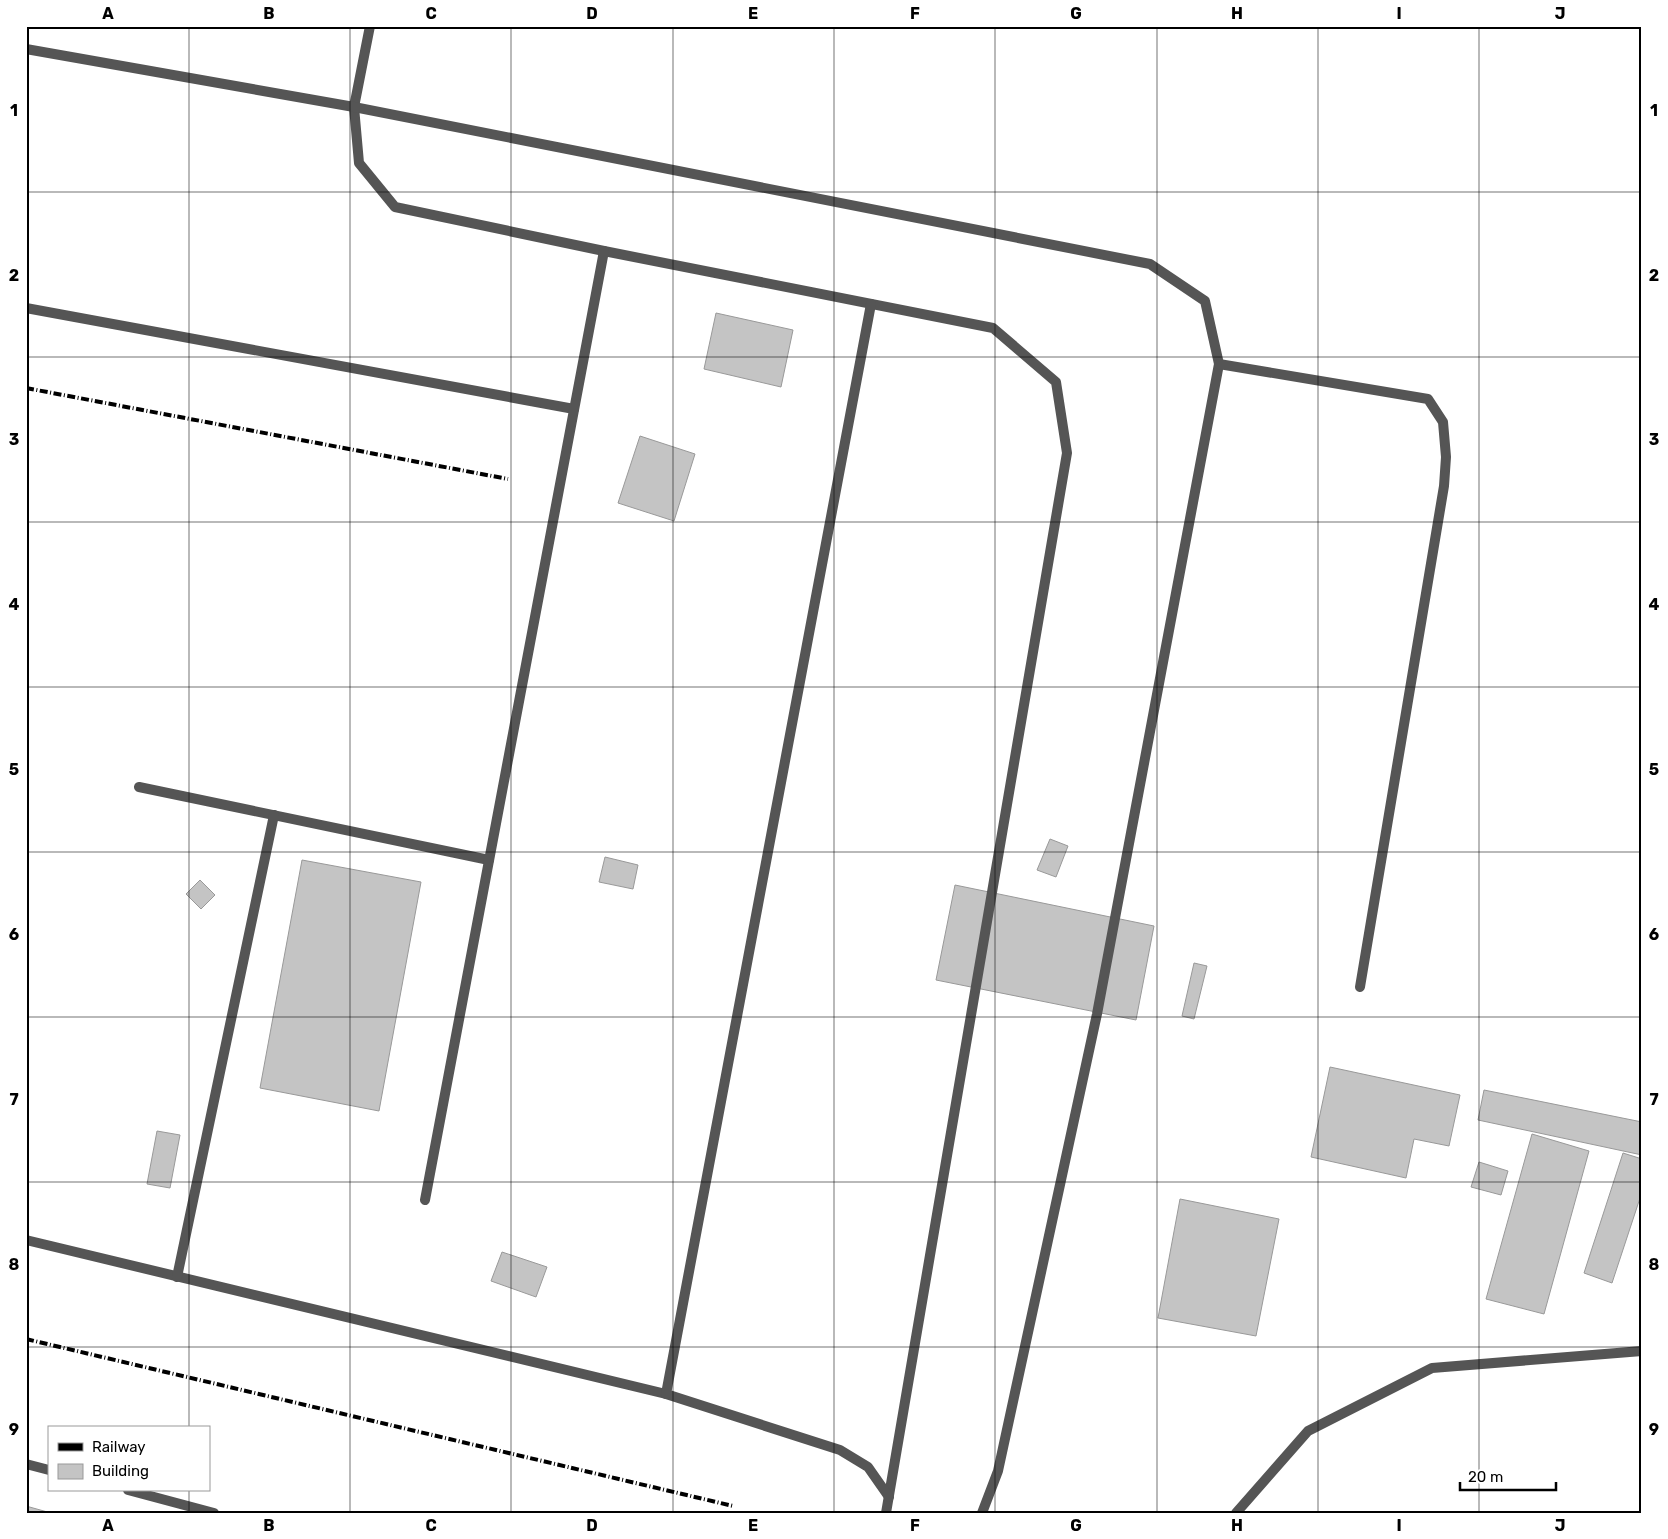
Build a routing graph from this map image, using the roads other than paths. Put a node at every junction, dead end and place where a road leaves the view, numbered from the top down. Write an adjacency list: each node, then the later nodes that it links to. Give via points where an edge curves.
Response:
1 (370, 26): 3 (lane)
2 (26, 49): 3 (lane)
3 (354, 107): 4 (lane, via 359,163 395,207); 7 (lane, via 1150,264 1205,301)
4 (604, 251): 5 (lane); 8 (lane)
5 (871, 304): 17 (lane); 21 (lane, via 993,328 1056,382 1067,453)
6 (26, 308): 8 (lane)
7 (1219, 364): 12 (lane, via 1428,399 1443,422 1444,486); 24 (lane, via 1097,1014 998,1471)
8 (574, 409): 11 (lane)
9 (139, 787): 10 (lane)
10 (274, 815): 11 (lane); 15 (lane)
11 (489, 860): 13 (lane)
12 (1360, 987)
13 (425, 1200)
14 (26, 1240): 15 (lane)
15 (177, 1277): 17 (lane)
16 (1642, 1351): 25 (lane, via 1432,1368 1308,1431)
17 (666, 1394): 21 (lane, via 840,1450 868,1467)
18 (26, 1464): 19 (lane)
19 (48, 1470)
20 (135, 1492): 22 (lane)
21 (889, 1497): 23 (lane)
22 (214, 1513)
23 (886, 1513)
24 (982, 1513)
25 (1236, 1513)

